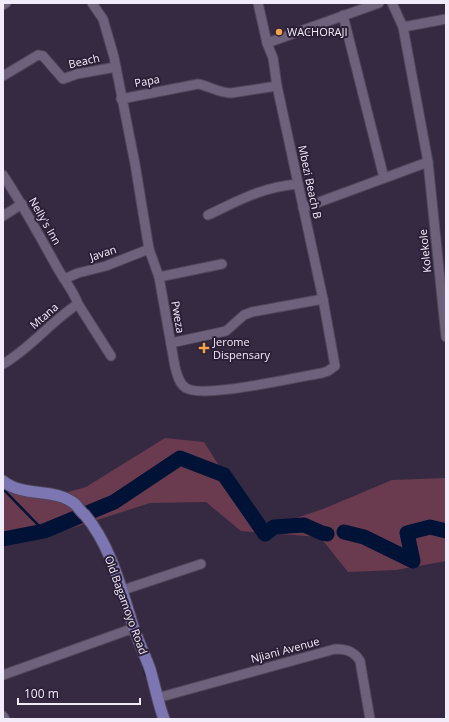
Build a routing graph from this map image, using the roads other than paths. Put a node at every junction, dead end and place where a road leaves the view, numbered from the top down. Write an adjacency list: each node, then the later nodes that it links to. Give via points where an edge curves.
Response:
1 (6, 3): 6 (street)
2 (92, 3): 11 (street, Papa, via 103,19)
3 (258, 3): 10 (street, Mbezi Beach B)
4 (379, 3): 7 (street)
5 (392, 3): 9 (street, Kolekole)
6 (3, 5)
7 (343, 15): 10 (street); 17 (street)
8 (446, 19): 9 (street)
9 (403, 27): 15 (street, Kolekole)
10 (268, 43): 13 (street, Mbezi Beach B)
11 (116, 67): 12 (street, Beach, via 63,79 43,56 38,55); 14 (street, Papa)
12 (3, 76)
13 (277, 86): 14 (street, Papa, via 223,94 198,84); 18 (street, Mbezi Beach B)
14 (121, 99): 23 (street, Pweza)
15 (428, 162): 17 (street); 29 (street, Kolekole)
16 (3, 175): 19 (street, Nelly's Inn)
17 (384, 178): 20 (street)
18 (298, 184): 20 (street, Mbezi Beach B); 22 (street, via 249,195)
19 (22, 204): 21 (street); 26 (street, Nelly's Inn)
20 (303, 208): 27 (street, Mbezi Beach B)
21 (3, 216)
22 (208, 216)
23 (149, 249): 25 (street, Pweza); 26 (street, Javan)
24 (222, 264): 25 (street)
25 (159, 277): 30 (street, Pweza)
26 (64, 279): 28 (street)
27 (323, 299): 30 (street, via 252,312 244,315 226,331); 33 (street, Mbezi Beach B)
28 (78, 304): 31 (street); 32 (street, Mtana, via 30,345)
29 (446, 337)
30 (170, 343): 33 (street, Pweza, via 179,380 186,388 194,391 214,392 322,373)
31 (110, 356)
32 (3, 364)
33 (335, 366)
34 (3, 481): 36 (main road, Old Bagamoyo Road, via 8,486 20,490 66,498 75,504 103,541)
35 (201, 564): 36 (street)
36 (123, 590): 37 (main road, Old Bagamoyo Road)
37 (134, 628): 38 (street); 39 (main road, Old Bagamoyo Road, via 150,669)
38 (3, 675)
39 (156, 698): 42 (main road, Old Bagamoyo Road); 43 (street, Njiani Avenue, via 335,649 343,649 350,651 360,661)
40 (3, 716): 41 (street)
41 (6, 719)
42 (164, 719)
43 (370, 719)

